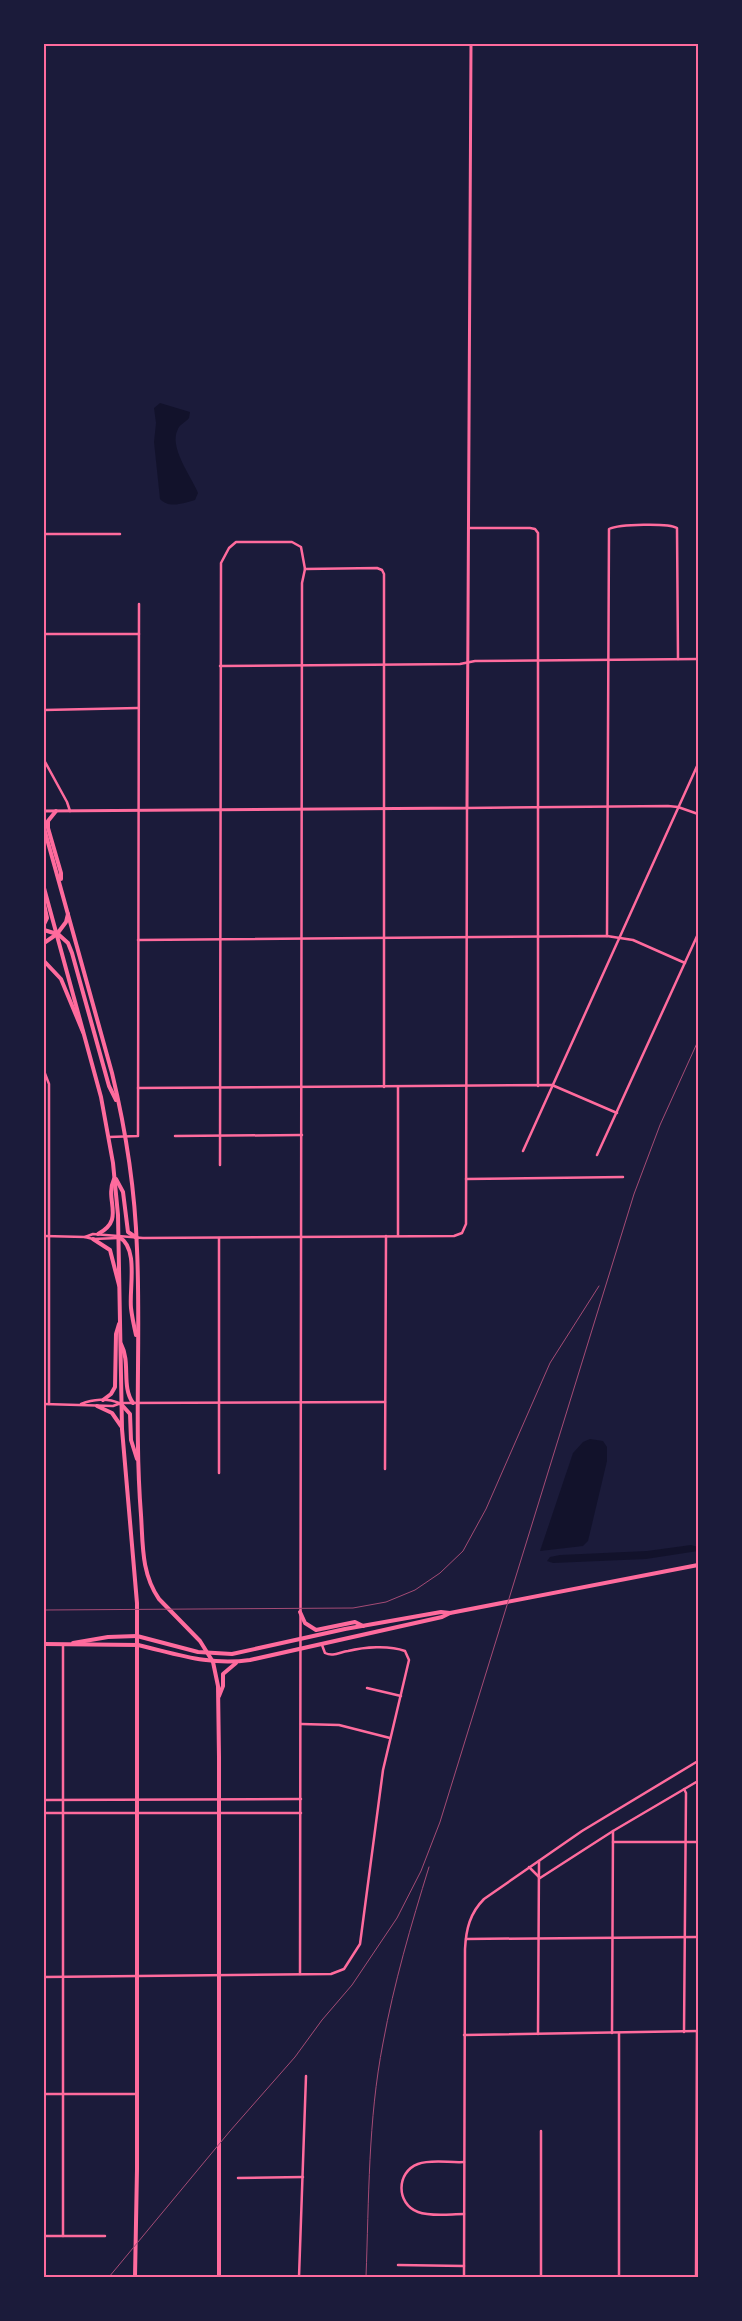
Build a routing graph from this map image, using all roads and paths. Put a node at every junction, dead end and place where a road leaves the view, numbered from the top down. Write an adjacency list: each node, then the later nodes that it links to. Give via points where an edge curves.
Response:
1 (471, 44): 2 (street)
2 (469, 528): 12 (street, via 537,530); 13 (street)
3 (44, 534): 4 (street)
4 (120, 534)
5 (305, 569): 14 (street, via 382,570); 15 (street, via 302,550 296,543 236,542 224,554 220,574); 16 (street, via 302,575)
6 (139, 604): 8 (street)
7 (44, 634): 8 (street)
8 (139, 634): 17 (street)
9 (608, 659): 10 (street); 10 (street, via 610,529 614,526 677,528); 12 (street); 21 (street)
10 (678, 659): 11 (street)
11 (698, 659)
12 (538, 660): 13 (street, via 475,660); 24 (street)
13 (468, 663): 14 (street); 23 (street)
14 (384, 665): 16 (street); 25 (street)
15 (220, 666): 16 (street); 31 (street)
16 (302, 666): 26 (street)
17 (138, 708): 18 (street); 30 (street)
18 (44, 710)
19 (44, 760): 29 (street)
20 (698, 764): 22 (street)
21 (607, 807): 22 (street); 24 (street); 42 (street)
22 (678, 807): 32 (street); 43 (street)
23 (467, 808): 24 (street); 25 (street); 44 (street)
24 (537, 808): 45 (street)
25 (384, 809): 26 (street); 47 (street)
26 (302, 810): 31 (street); 46 (street)
27 (44, 811): 28 (street)
28 (56, 811): 29 (street); 34 (main road, via 48,821 48,828 61,873)
29 (70, 811): 30 (street)
30 (138, 811): 31 (street); 48 (street)
31 (220, 811): 49 (street)
32 (698, 814)
33 (44, 828): 34 (main road)
34 (60, 884): 37 (main road)
35 (44, 888): 40 (main road)
36 (44, 904): 38 (main road, via 47,918)
37 (68, 911): 40 (main road, via 66,922); 63 (main road)
38 (44, 924)
39 (44, 930): 40 (main road)
40 (57, 934): 50 (main road); 53 (main road); 63 (main road, via 68,943 72,953 109,1086)
41 (698, 934): 52 (street)
42 (607, 936): 43 (street); 45 (street)
43 (620, 937): 52 (street); 55 (street)
44 (466, 938): 45 (street); 47 (street); 56 (street)
45 (537, 938): 57 (street)
46 (302, 939): 47 (street); 49 (street); 58 (street)
47 (384, 939): 59 (street)
48 (138, 940): 49 (street); 61 (street)
49 (220, 940): 62 (street)
50 (44, 943)
51 (44, 961): 53 (main road, via 61,979)
52 (685, 963): 64 (street)
53 (87, 1041): 69 (main road)
54 (44, 1071): 78 (street, via 49,1084)
55 (552, 1085): 57 (street); 64 (street); 70 (street)
56 (466, 1086): 57 (street); 60 (street); 75 (street)
57 (538, 1086)
58 (302, 1087): 59 (street); 62 (street); 65 (street)
59 (384, 1087): 60 (street)
60 (398, 1087): 80 (street)
61 (138, 1088): 62 (street); 66 (street, via 138,1136)
62 (220, 1088): 68 (street)
63 (120, 1106): 66 (main road)
64 (617, 1113): 71 (street)
65 (302, 1135): 68 (street); 83 (street)
66 (125, 1136): 69 (street); 84 (main road)
67 (175, 1136): 68 (street)
68 (220, 1136): 72 (street)
69 (109, 1137): 73 (main road)
70 (523, 1151)
71 (597, 1155)
72 (220, 1165)
73 (115, 1176): 76 (main road, via 111,1186 113,1221); 82 (main road); 84 (main road, via 123,1192 128,1232)
74 (624, 1177): 75 (street)
75 (466, 1179): 80 (street, via 466,1224 462,1233 454,1236)
76 (98, 1234): 81 (street); 82 (street)
77 (44, 1236): 78 (street)
78 (49, 1236): 81 (street); 96 (street)
79 (386, 1236): 80 (street); 83 (street); 92 (street)
80 (398, 1236)
81 (85, 1237): 86 (street)
82 (120, 1237): 84 (street); 86 (street); 87 (main road); 90 (main road, via 126,1242 130,1254 131,1308)
83 (302, 1237): 85 (street); 94 (street)
84 (137, 1238): 85 (street); 90 (main road)
85 (219, 1238): 93 (street)
86 (92, 1239): 87 (main road, via 110,1250)
87 (120, 1293): 88 (main road)
88 (120, 1319): 89 (main road); 91 (main road, via 116,1334 115,1387)
89 (120, 1342): 98 (main road); 99 (main road, via 125,1352 128,1391)
90 (138, 1345): 99 (main road)
91 (103, 1400): 97 (street); 98 (street)
92 (385, 1402): 94 (street); 103 (street)
93 (219, 1403): 94 (street); 99 (street); 104 (street)
94 (301, 1403): 106 (street)
95 (44, 1404): 96 (street)
96 (49, 1404): 97 (street)
97 (81, 1404): 100 (street)
98 (121, 1404): 99 (street); 100 (street); 101 (main road); 102 (main road, via 130,1414 132,1445)
99 (136, 1404): 102 (main road)
100 (97, 1406): 101 (main road, via 112,1413)
101 (122, 1429): 109 (main road, via 137,1580)
102 (138, 1461): 116 (main road, via 146,1571 153,1590)
103 (385, 1469)
104 (219, 1474)
105 (698, 1565): 107 (main road)
106 (300, 1612): 108 (main road, via 305,1623 316,1630 355,1622); 110 (street)
107 (450, 1613): 108 (main road); 111 (main road)
108 (363, 1626): 110 (main road)
109 (138, 1636): 113 (main road); 114 (main road); 116 (main road)
110 (300, 1639): 115 (street); 116 (main road, via 241,1654)
111 (321, 1643): 115 (main road); 120 (street, via 325,1653 330,1655 371,1648 405,1651 408,1666)
112 (44, 1644): 113 (main road)
113 (63, 1644): 114 (main road); 129 (street)
114 (138, 1645): 117 (main road); 130 (main road)
115 (300, 1648): 118 (main road); 122 (street)
116 (209, 1654): 117 (main road)
117 (213, 1662): 118 (main road); 121 (main road)
118 (238, 1662): 121 (main road, via 223,1674)
119 (368, 1688): 120 (street)
120 (401, 1696): 123 (street)
121 (218, 1698): 127 (main road)
122 (301, 1724): 123 (street, via 338,1725); 131 (street)
123 (390, 1738): 150 (street, via 360,1944 344,1969 331,1974)
124 (698, 1761): 141 (street, via 611,1812)
125 (698, 1781): 126 (street)
126 (684, 1789): 137 (street); 139 (street)
127 (219, 1799): 130 (street); 131 (street); 135 (main road)
128 (44, 1800): 129 (street)
129 (63, 1800): 130 (street); 133 (street)
130 (137, 1800): 134 (main road)
131 (301, 1800): 136 (street)
132 (44, 1813): 133 (street)
133 (63, 1813): 134 (street); 153 (street)
134 (137, 1813): 135 (street); 151 (main road)
135 (219, 1813): 136 (street); 149 (main road)
136 (301, 1813): 150 (street)
137 (613, 1831): 138 (street); 143 (street)
138 (613, 1842): 139 (street); 146 (street)
139 (686, 1842): 140 (street); 144 (street)
140 (698, 1842)
141 (539, 1860): 142 (street); 143 (street)
142 (529, 1867): 143 (street); 147 (street, via 480,1904 470,1919)
143 (540, 1878): 148 (street)
144 (685, 1937): 145 (street); 146 (street); 155 (street)
145 (698, 1937)
146 (613, 1938): 148 (street); 156 (street)
147 (466, 1939): 148 (street); 159 (street)
148 (539, 1939): 158 (street)
149 (219, 1974): 150 (street); 151 (street); 175 (main road)
150 (300, 1974)
151 (137, 1975): 153 (street); 163 (main road)
152 (44, 1977): 153 (street)
153 (63, 1977): 162 (street)
154 (698, 2031): 155 (street); 180 (street)
155 (684, 2032): 157 (street)
156 (612, 2033): 157 (street); 158 (street)
157 (619, 2033): 179 (street)
158 (538, 2034): 159 (street)
159 (464, 2035): 165 (street)
160 (306, 2076): 166 (street)
161 (44, 2094): 162 (street)
162 (63, 2094): 163 (street); 170 (street)
163 (137, 2094): 174 (main road)
164 (542, 2131): 178 (street)
165 (464, 2162): 168 (street); 168 (street, via 418,2164 406,2173 401,2188 406,2203 417,2212)
166 (303, 2177): 167 (street); 176 (street)
167 (238, 2178)
168 (464, 2214): 173 (street)
169 (44, 2236): 170 (street)
170 (63, 2236): 171 (street)
171 (105, 2236)
172 (398, 2266): 173 (street)
173 (464, 2266): 177 (street)
174 (135, 2277)
175 (219, 2277)
176 (299, 2277)
177 (464, 2277)
178 (541, 2277)
179 (619, 2277)
180 (696, 2277)

